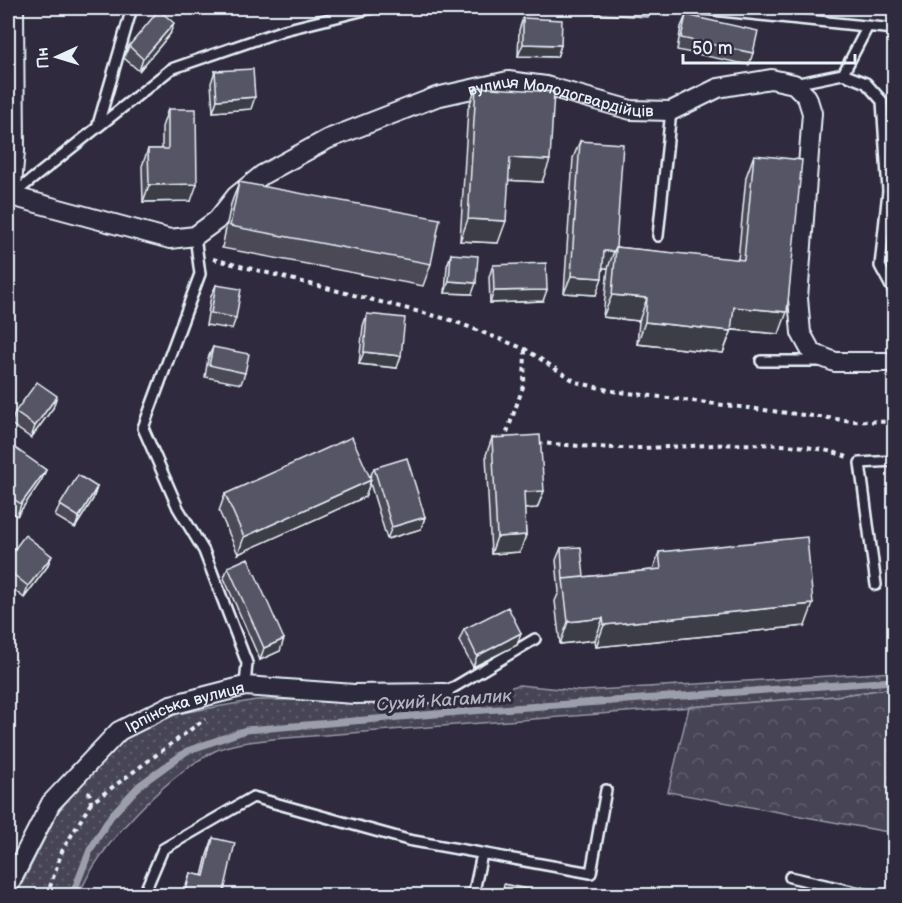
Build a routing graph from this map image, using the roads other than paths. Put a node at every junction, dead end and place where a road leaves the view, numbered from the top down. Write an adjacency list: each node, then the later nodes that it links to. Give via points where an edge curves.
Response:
1 (14, 8): 11 (street, via 15,151)
2 (132, 8): 10 (lane)
3 (373, 8): 10 (lane, via 284,30 171,69)
4 (693, 8): 5 (lane)
5 (868, 26): 6 (lane); 7 (lane)
6 (894, 29)
7 (843, 74): 8 (lane); 14 (lane, via 866,83 882,101 888,190 880,266)
8 (794, 84): 9 (street, вулиця Молодогвардійців, via 771,79 718,88); 16 (street, via 807,97 812,113 798,298 801,333 812,353)
9 (670, 111): 12 (street, вулиця Молодогвардійців, via 631,110 508,81 436,97 328,139 262,175); 13 (lane)
10 (97, 128): 11 (lane)
11 (9, 198): 12 (street, via 170,239)
12 (195, 236): 21 (lane, via 200,274 142,428 178,508 204,551 247,663)
13 (658, 236)
14 (894, 292)
15 (761, 361): 16 (lane)
16 (835, 362): 17 (street)
17 (894, 362)
18 (894, 461): 19 (lane, via 860,463)
19 (876, 585)
20 (535, 639): 22 (lane)
21 (245, 687): 22 (street, Ірпінська вулиця, via 354,694); 26 (street, Ірпінська вулиця, via 171,705 119,731 51,803)
22 (444, 693)
23 (606, 790): 24 (lane, via 591,873)
24 (482, 854): 27 (lane, via 408,840 253,797 163,849); 28 (lane)
25 (790, 877): 29 (lane)
26 (8, 887)
27 (143, 896)
28 (473, 896)
29 (873, 896)

